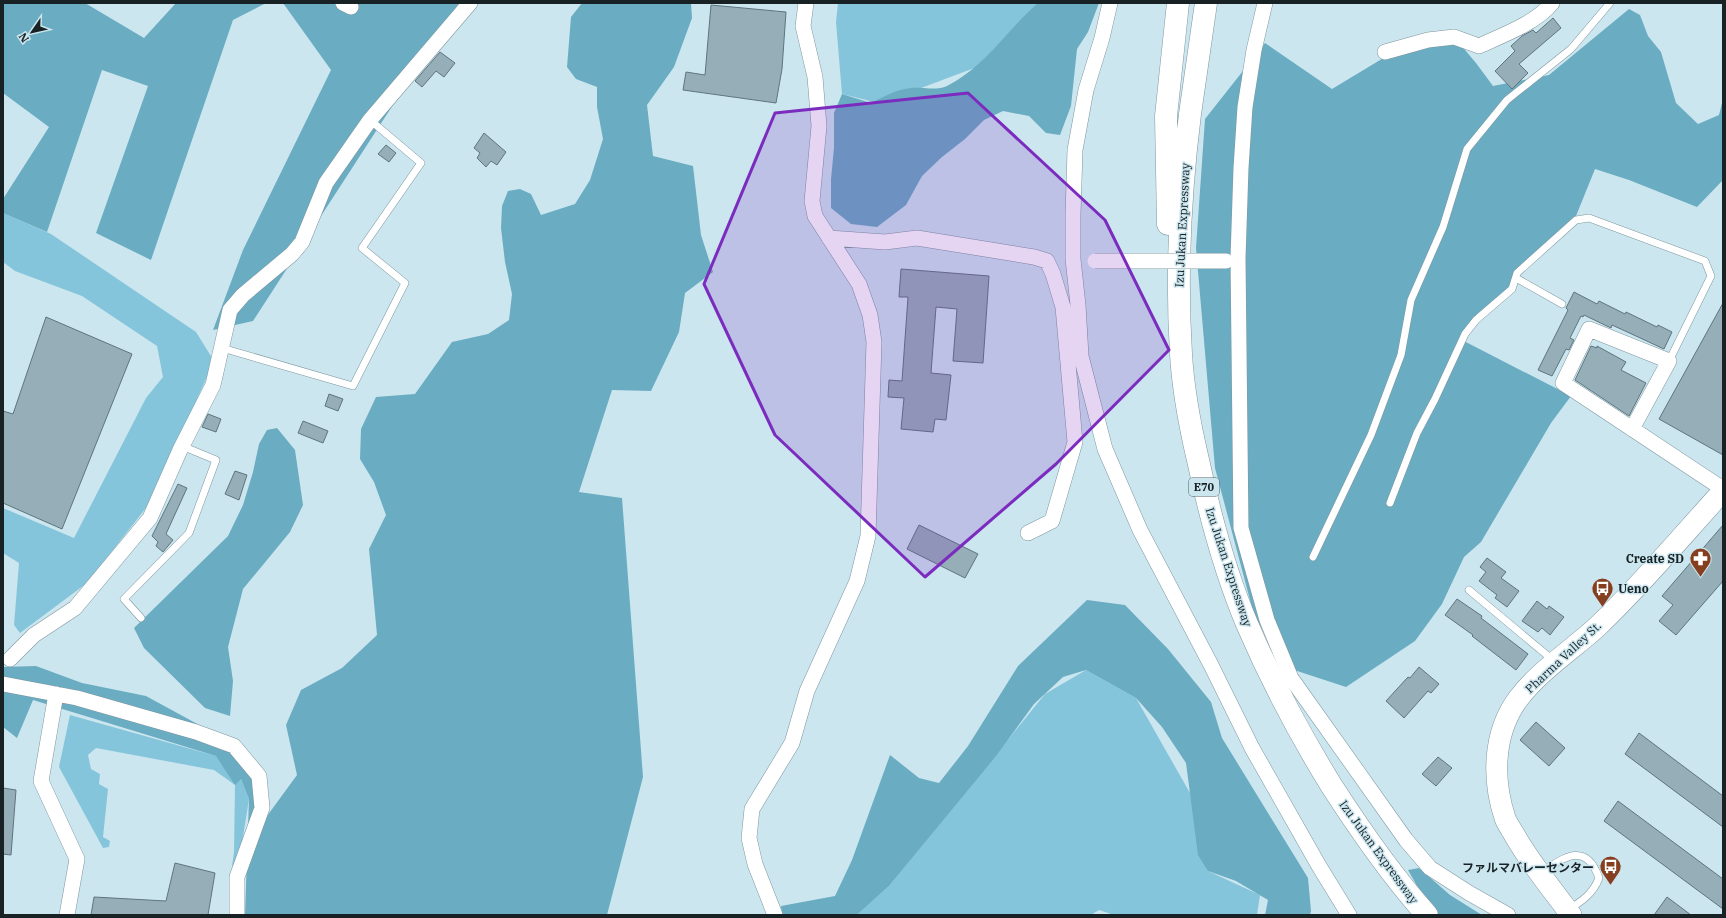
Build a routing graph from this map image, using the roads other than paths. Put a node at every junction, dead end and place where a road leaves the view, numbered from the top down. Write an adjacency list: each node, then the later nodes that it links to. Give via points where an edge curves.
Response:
1 (470, 3): 11 (street)
2 (806, 3): 12 (street, via 803,26 815,77 819,126 812,201 815,216)
3 (1110, 3): 14 (street, via 1086,90 1076,150)
4 (1178, 3): 13 (highway, via 1166,116)
5 (1196, 3): 13 (highway, Izu Jukan Expressway / E70, via 1179,113)
6 (1206, 3): 41 (highway, Izu Jukan Expressway / E70, via 1190,116 1179,240 1178,299 1181,357 1191,431 1204,490 1222,554 1246,622 1274,683 1308,747 1354,821 1405,890)
7 (1265, 3): 15 (street, via 1245,107)
8 (1552, 3): 10 (street, via 1517,29 1479,46 1454,37 1428,40)
9 (1610, 3): 27 (lane, via 1571,49 1507,100 1467,149 1443,227 1411,300 1402,355 1370,435)
10 (1385, 52)
11 (370, 120): 20 (street, via 326,183 302,242 230,310); 20 (lane, via 421,163 362,248 405,283 353,386)
12 (829, 238): 19 (street, via 885,242 917,238 1034,257 1047,262); 38 (street, via 859,284 870,315 874,342 868,536 857,581 807,691 792,743 752,809 748,838)
13 (1168, 241): 40 (highway, Izu Jukan Expressway / E70, via 1168,298 1172,352 1183,432 1196,492 1239,625 1267,687 1301,751 1345,823)
14 (1073, 259): 15 (street, bridge); 18 (street)
15 (1232, 260): 42 (street, via 1241,528 1267,620 1291,678 1406,840 1430,868)
16 (1516, 278): 17 (lane); 21 (lane, via 1517,273 1576,220 1589,218 1704,261 1711,276); 25 (lane, via 1512,289 1476,320 1466,334 1417,433)
17 (1562, 304)
18 (1078, 305): 19 (street); 39 (street, via 1081,356 1105,449 1140,530 1252,748)
19 (1063, 307): 26 (street, via 1076,442 1052,521)
20 (222, 348): 23 (street, via 213,385)
21 (1669, 361): 22 (street); 22 (street, via 1589,329 1563,382)
22 (1632, 429): 24 (street)
23 (182, 446): 29 (lane, via 216,460 189,533 124,599); 30 (street, via 150,518 76,608 34,635)
24 (1723, 490): 31 (street, Pharma Valley St., via 1633,591 1598,626)
25 (1390, 503)
26 (1028, 533)
27 (1313, 557)
28 (1469, 590): 31 (lane)
29 (141, 618)
30 (10, 659)
31 (1556, 662): 34 (street, Pharma Valley St., via 1535,680 1518,700 1506,722 1498,747 1496,773 1505,819)
32 (3, 684): 33 (street)
33 (56, 694): 36 (street, via 40,781 77,859); 37 (street, via 196,732 234,746 259,776 262,808 237,877)
34 (1541, 873): 35 (street, Pharma Valley St.); 35 (lane, via 1560,860 1574,855 1586,857 1595,865 1599,878 1595,889)
35 (1569, 913)
36 (67, 915)
37 (237, 915)
38 (775, 915)
39 (1349, 915)
40 (1417, 915)
41 (1427, 915)
42 (1508, 915)

